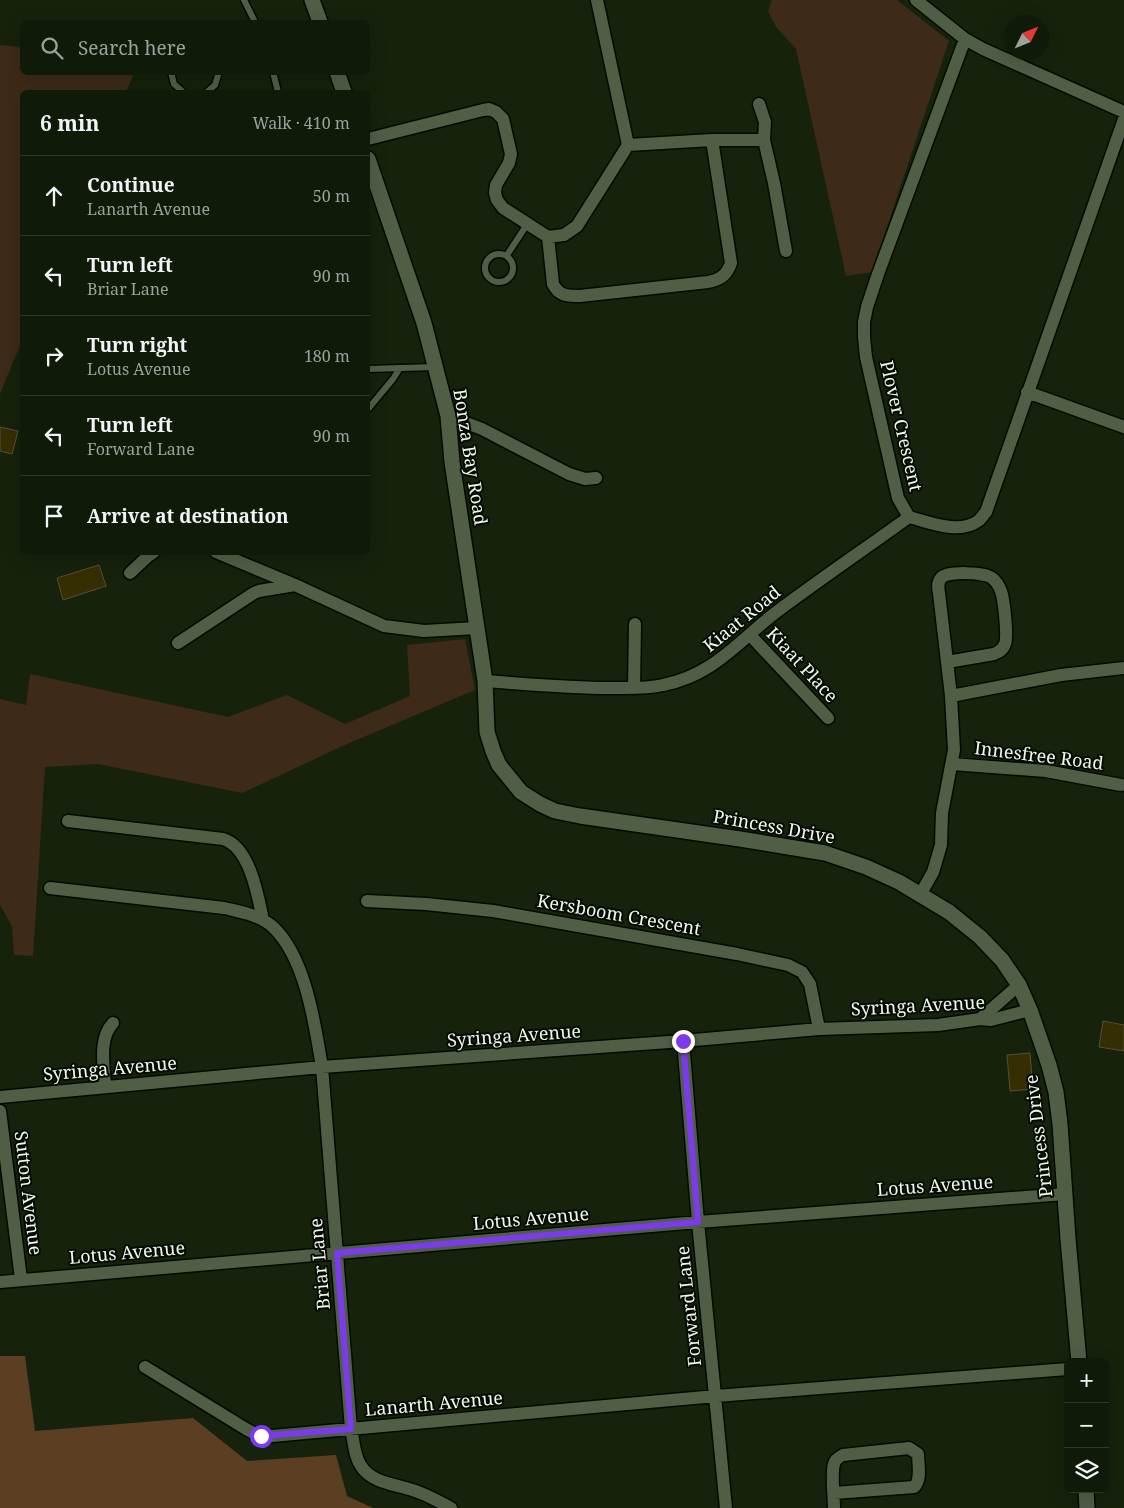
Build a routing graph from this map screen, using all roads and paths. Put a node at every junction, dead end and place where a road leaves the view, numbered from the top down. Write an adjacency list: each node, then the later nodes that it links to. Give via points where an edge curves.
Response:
1 (244, 0): 5 (lane)
2 (312, 0): 6 (street)
3 (597, 0): 22 (street)
4 (916, 0): 7 (street)
5 (254, 20)
6 (319, 20)
7 (964, 39): 17 (street); 36 (street, Plover Crescent, via 878,274 864,322 866,357 898,498)
8 (172, 75): 12 (lane, via 174,84)
9 (218, 75): 13 (lane)
10 (274, 75): 14 (lane)
11 (338, 75): 15 (street)
12 (181, 90)
13 (209, 90)
14 (278, 90)
15 (343, 90)
16 (759, 104): 21 (street)
17 (1124, 112)
18 (1124, 119): 31 (street, Plover Crescent)
19 (370, 138): 24 (street, via 483,110 496,112 503,119 511,154 496,185 497,200 503,208)
20 (712, 140): 21 (street); 22 (street); 25 (street, via 731,263 721,278 565,296 556,291 553,284)
21 (764, 140): 26 (street)
22 (628, 145): 25 (street, via 577,226 564,235)
23 (370, 165): 28 (street, Bonza Bay Road, via 424,323)
24 (528, 223): 25 (street); 27 (lane)
25 (548, 236)
26 (786, 251)
27 (507, 255): 27 (lane, via 499,253 486,262 488,278 504,282 510,277 514,270)
28 (435, 367): 29 (lane); 33 (street, Bonza Bay Road)
29 (400, 368): 30 (lane); 32 (lane)
30 (370, 369)
31 (1027, 392): 34 (street); 36 (street, Plover Crescent, via 986,512 978,521 960,527)
32 (370, 407)
33 (448, 416): 35 (street, via 482,429 569,474 585,479); 42 (street, Bonza Bay Road)
34 (1124, 427)
35 (596, 478)
36 (910, 517): 43 (street, Kiaat Road, via 783,606)
37 (150, 555): 39 (street)
38 (223, 555): 40 (street)
39 (130, 574)
40 (295, 585): 42 (street, via 384,626 424,631); 44 (street, via 254,593)
41 (635, 624): 48 (street)
42 (477, 628): 47 (street, Bonza Bay Road)
43 (750, 636): 48 (street, Kiaat Road, via 722,659 696,674 662,686); 50 (street, Kiaat Place)
44 (178, 643)
45 (947, 662): 45 (street, via 940,580 948,574 987,575 1001,592 1005,645 994,654); 49 (street)
46 (1124, 668): 49 (street, via 1061,675)
47 (485, 680): 48 (street, Kiaat Road, via 579,688); 55 (street, Princess Drive, via 487,732 499,765 521,792 540,804 580,816 825,853 866,867)
48 (634, 688)
49 (951, 696): 51 (street)
50 (828, 718)
51 (952, 764): 52 (street, Innesfree Road, via 1046,771); 55 (street, via 945,794 939,856)
52 (1121, 785)
53 (68, 821): 57 (street, via 231,842 241,853 252,878)
54 (50, 888): 57 (street, via 224,908)
55 (920, 895): 58 (street, Princess Drive, via 949,912 980,937 1002,960)
56 (367, 901): 62 (street, Kersboom Crescent, via 494,911 788,965 802,972 810,984)
57 (263, 920): 64 (street, Briar Lane, via 273,927 291,951 304,982 315,1021)
58 (1019, 985): 59 (street, Princess Drive); 60 (street)
59 (1030, 1010): 60 (street, Syringa Avenue, via 990,1020); 68 (street, Princess Drive, via 1056,1092)
60 (980, 1019): 62 (street, Syringa Avenue, via 938,1025)
61 (113, 1023): 65 (street, via 103,1046)
62 (819, 1029): 63 (street, Syringa Avenue)
63 (683, 1041): 64 (street, Syringa Avenue); 69 (street, Forward Lane)
64 (322, 1067): 65 (street, Syringa Avenue); 70 (street, Briar Lane)
65 (105, 1086): 66 (street, Syringa Avenue)
66 (0, 1097)
67 (0, 1111): 71 (street, Sutton Avenue)
68 (1065, 1194): 69 (street, Lotus Avenue); 73 (street, Princess Drive)
69 (698, 1222): 70 (street, Lotus Avenue); 76 (street, Forward Lane)
70 (337, 1253): 71 (street, Lotus Avenue); 77 (street, Briar Lane)
71 (21, 1279): 72 (street, Lotus Avenue)
72 (0, 1282)
73 (1079, 1358)
74 (144, 1367): 77 (street, Lanarth Avenue, via 261,1436)
75 (1064, 1369): 76 (street, Lanarth Avenue)
76 (716, 1396): 77 (street, Lanarth Avenue); 81 (street, Forward Lane)
77 (351, 1429): 80 (street, Briar Lane, via 357,1457 370,1475)
78 (834, 1493): 78 (street, via 834,1463 838,1458 909,1448 918,1454 919,1479 914,1487); 82 (street)
79 (1086, 1493): 83 (street)
80 (451, 1508)
81 (726, 1508)
82 (834, 1508)
83 (1087, 1508)

